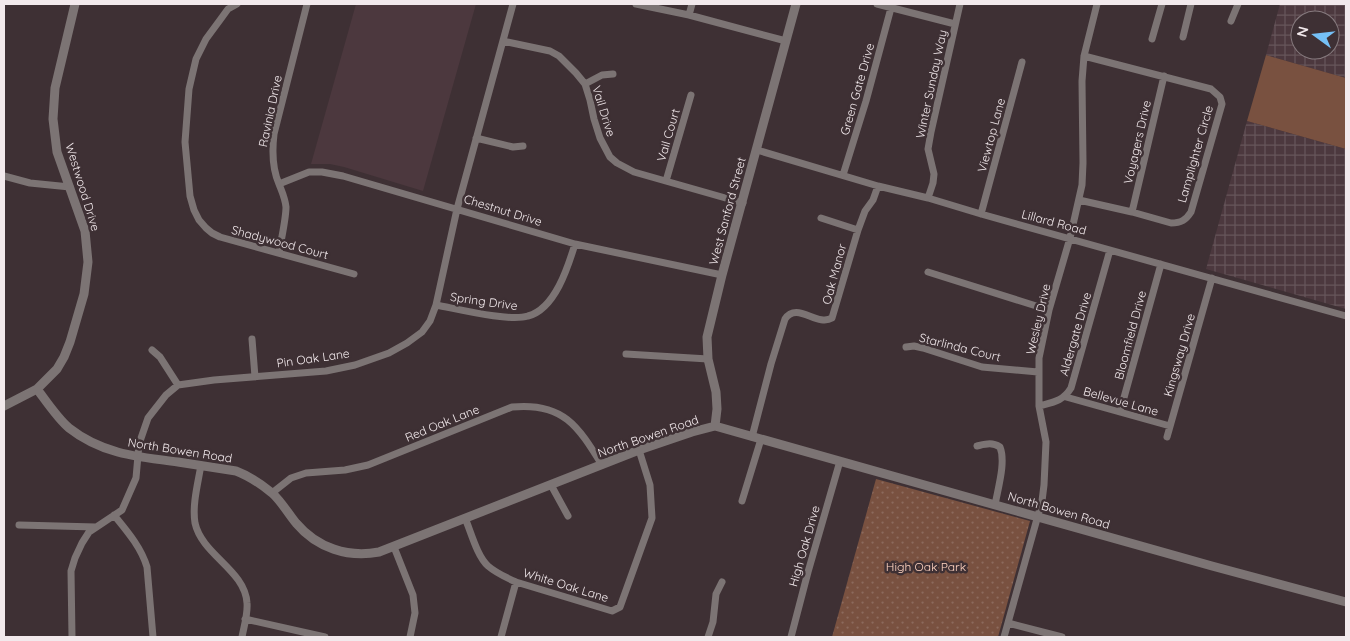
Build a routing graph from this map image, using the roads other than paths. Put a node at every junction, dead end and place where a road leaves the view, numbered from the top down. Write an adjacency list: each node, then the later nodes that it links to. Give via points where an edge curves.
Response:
1 (75, 4): 36 (street, Westwood Drive, via 58,68 53,105 57,152)
2 (237, 4): 48 (street, Shadywood Court, via 228,9 206,39 193,70 185,142 192,202 199,220 212,233)
3 (307, 4): 34 (street, Ravinia Drive, via 274,134 273,163)
4 (513, 4): 20 (street, Pin Oak Lane)
5 (636, 4): 15 (street)
6 (692, 4): 15 (street)
7 (796, 4): 21 (street, West Sanford Street)
8 (877, 4): 14 (street)
9 (960, 4): 17 (street, Winter Sunday Way)
10 (1097, 4): 22 (street, Wesley Drive)
11 (1162, 4): 19 (street)
12 (1191, 4): 18 (street)
13 (1238, 4): 16 (street)
14 (891, 8): 17 (street); 31 (street, Green Gate Drive)
15 (689, 15): 21 (street)
16 (1232, 21)
17 (955, 24): 37 (street, Winter Sunday Way, via 928,149 934,174)
18 (1183, 37)
19 (1152, 39)
20 (503, 41): 26 (street, Vail Drive, via 559,56); 28 (street, Pin Oak Lane)
21 (786, 41): 30 (street, West Sanford Street)
22 (1084, 56): 25 (street, Lamplighter Circle); 38 (street, Wesley Drive, via 1083,163)
23 (1022, 62): 42 (street, Viewtop Lane)
24 (613, 74): 26 (street, via 602,75)
25 (1164, 76): 41 (street, Voyagers Drive); 41 (street, Lamplighter Circle, via 1211,89 1220,97 1222,104 1191,212 1184,221 1171,223)
26 (585, 84): 33 (street, Vail Drive, via 600,138 610,157 634,172)
27 (691, 95): 33 (street, Vail Court)
28 (476, 138): 29 (street, via 513,148); 40 (street, Pin Oak Lane)
29 (523, 146)
30 (757, 150): 31 (street, Lillard Road); 39 (street, West Sanford Street)
31 (844, 175): 35 (street, Lillard Road)
32 (4, 176): 36 (street, via 30,183)
33 (666, 181): 39 (street, Vail Drive)
34 (279, 184): 40 (street, Chestnut Drive, via 309,172 322,172); 48 (street, Ravinia Drive, via 286,208)
35 (878, 186): 37 (street, Lillard Road); 44 (street, Oak Manor)
36 (70, 187): 65 (street, Westwood Drive, via 85,231 88,262 84,294 64,357)
37 (928, 198): 42 (street, Lillard Road)
38 (1079, 200): 41 (street, Lamplighter Circle); 45 (street, Wesley Drive)
39 (743, 203): 52 (street, West Sanford Street)
40 (457, 209): 46 (street, Chestnut Drive); 54 (street, Pin Oak Lane)
41 (1132, 212)
42 (981, 214): 45 (street, Lillard Road)
43 (821, 218): 44 (street)
44 (858, 230): 73 (street, Oak Manor, via 832,318 824,321 796,312 785,318 771,364)
45 (1070, 238): 47 (street, Lillard Road); 55 (street, Wesley Drive)
46 (575, 244): 52 (street, Chestnut Drive); 54 (street, Spring Drive, via 560,285 549,301 528,317 514,318)
47 (1110, 250): 49 (street, Lillard Road); 66 (street, Aldergate Drive)
48 (279, 253): 51 (street, Shadywood Court)
49 (1161, 264): 53 (street, Lillard Road); 69 (street, Bloomfield Drive)
50 (928, 272): 55 (street)
51 (354, 274)
52 (722, 275): 61 (street, West Sanford Street, via 707,337)
53 (1212, 278): 56 (street, Lillard Road); 71 (street, Kingsway Drive)
54 (436, 305): 63 (street, Pin Oak Lane, via 422,332 389,352 326,370)
55 (1049, 310): 62 (street, Wesley Drive)
56 (1346, 316)
57 (252, 339): 63 (street)
58 (906, 347): 62 (street, Starlinda Court, via 923,348 982,367)
59 (152, 350): 64 (street)
60 (626, 354): 61 (street)
61 (708, 359): 70 (street, West Sanford Street, via 716,392)
62 (1038, 372): 68 (street, Wesley Drive)
63 (255, 377): 64 (street, Pin Oak Lane)
64 (178, 385): 76 (street, via 148,418)
65 (37, 389): 67 (street, Westwood Drive); 76 (street, North Bowen Road, via 68,426 84,438 107,450)
66 (1066, 397): 68 (street); 69 (street, Bellevue Lane)
67 (4, 406)
68 (1039, 406): 86 (street, Wesley Drive, via 1046,456)
69 (1120, 412): 71 (street, Bellevue Lane)
70 (715, 426): 73 (street, North Bowen Road); 75 (street, North Bowen Road)
71 (1170, 426): 72 (street, Kingsway Drive)
72 (1167, 437)
73 (756, 438): 77 (street, North Bowen Road); 82 (street)
74 (977, 446): 83 (street, via 995,444 1002,451)
75 (639, 450): 79 (street, North Bowen Road); 91 (street, White Oak Lane, via 650,485 652,518 620,607 612,611)
76 (138, 457): 78 (street, North Bowen Road); 84 (street, via 136,478 122,510)
77 (840, 461): 83 (street, North Bowen Road); 103 (street, High Oak Drive)
78 (201, 465): 81 (street, North Bowen Road, via 236,471); 94 (street, via 194,507 195,522 204,543 245,592)
79 (602, 465): 80 (street, North Bowen Road); 81 (street, Red Oak Lane, via 574,424 544,409 512,407 368,465 291,478)
80 (552, 485): 85 (street); 87 (street, North Bowen Road)
81 (272, 493): 90 (street, North Bowen Road, via 310,536 334,550 366,554)
82 (742, 501)
83 (995, 504): 86 (street, North Bowen Road)
84 (114, 516): 89 (street); 97 (street, via 135,541 145,560)
85 (568, 516)
86 (1038, 516): 93 (street, North Bowen Road); 95 (street, Wesley Drive)
87 (465, 518): 90 (street, North Bowen Road); 91 (street, White Oak Lane, via 487,565)
88 (18, 525): 89 (street)
89 (96, 527): 96 (street, via 82,543 71,572)
90 (394, 547): 100 (street, via 413,595 415,613)
91 (516, 582): 101 (street)
92 (722, 582): 102 (street, via 716,594)
93 (1346, 602)
94 (245, 619): 98 (street); 99 (street)
95 (1008, 623): 104 (street, Wesley Drive); 105 (street)
96 (72, 637)
97 (154, 637)
98 (242, 637)
99 (325, 637)
100 (410, 637)
101 (501, 637)
102 (708, 637)
103 (790, 637)
104 (1004, 637)
105 (1062, 637)

